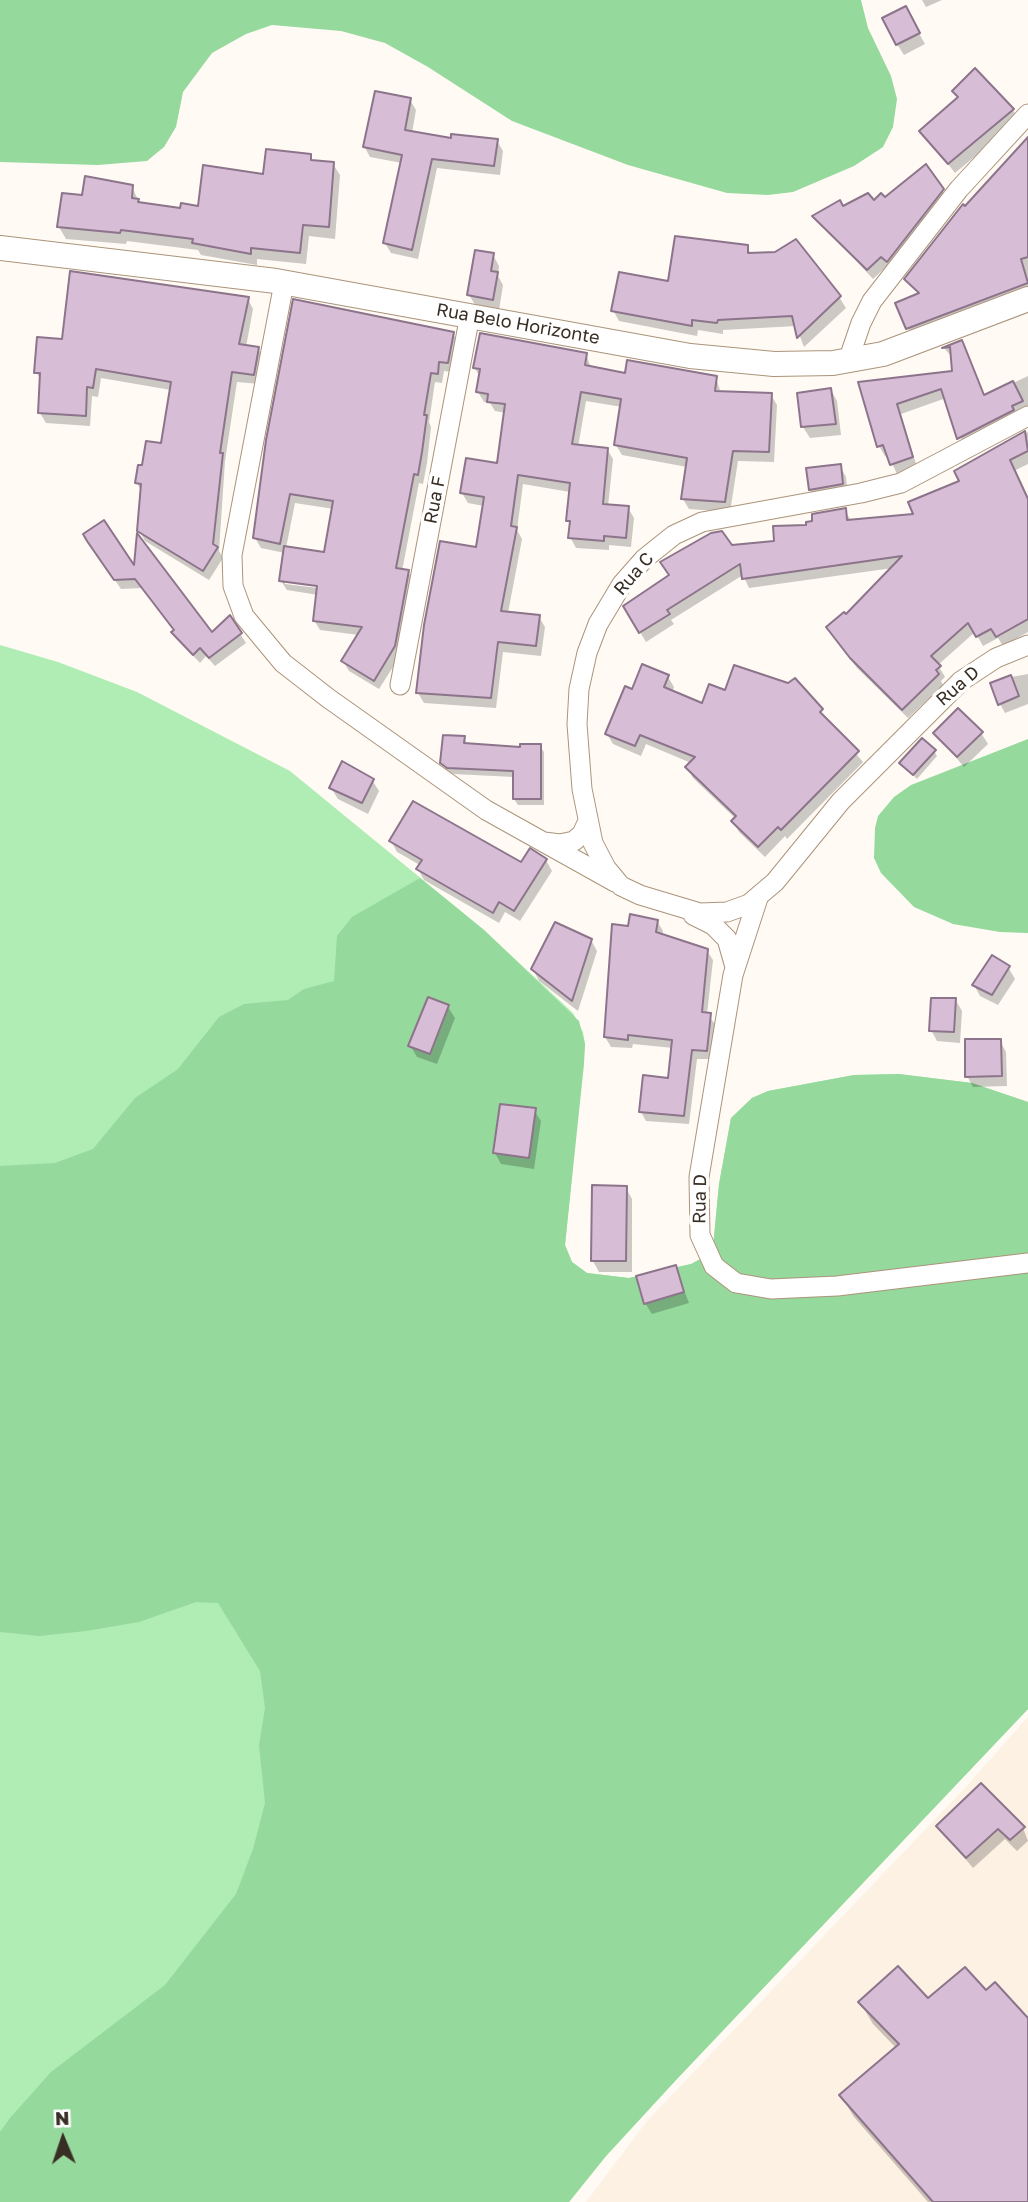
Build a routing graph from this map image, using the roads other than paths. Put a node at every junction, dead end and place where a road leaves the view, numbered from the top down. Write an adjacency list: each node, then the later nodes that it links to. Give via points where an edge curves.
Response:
1 (1028, 114): 6 (street, via 959,189 879,291 861,323)
2 (0, 248): 3 (street, Rua Belo Horizonte)
3 (284, 283): 5 (street, Rua Belo Horizonte); 11 (street, via 232,555 233,586 244,616 267,647 306,682 486,810)
4 (1028, 299): 6 (street, Rua Belo Horizonte, via 911,345)
5 (470, 315): 6 (street, Rua Belo Horizonte, via 690,356 774,364); 9 (street, Rua F)
6 (848, 361)
7 (1028, 416): 10 (street, Rua C, via 901,483 702,522 674,535 644,559 604,612 583,668 577,724)
8 (1028, 645): 13 (street, Rua D, via 996,658 961,681 841,801)
9 (400, 685)
10 (587, 824): 11 (street, via 579,838 568,843); 12 (street, Rua C, via 606,868)
11 (536, 840): 12 (street)
12 (621, 886): 14 (street)
13 (758, 898): 14 (street, Rua D, via 738,909 713,913); 15 (street, Rua D)
14 (666, 905): 15 (street, via 721,932 731,947)
15 (735, 967): 16 (street, Rua D, via 697,1198 700,1235 714,1266 736,1283 771,1289 838,1286)
16 (1028, 1263)

